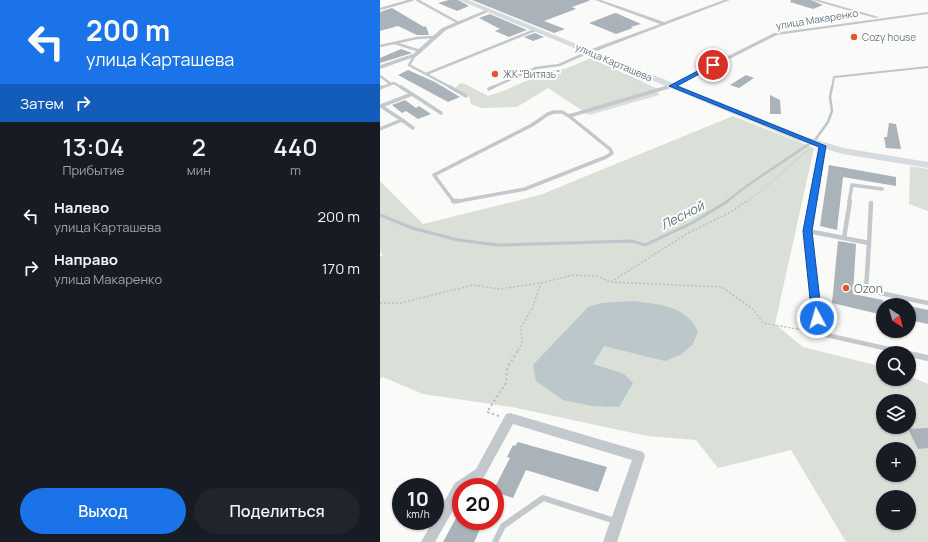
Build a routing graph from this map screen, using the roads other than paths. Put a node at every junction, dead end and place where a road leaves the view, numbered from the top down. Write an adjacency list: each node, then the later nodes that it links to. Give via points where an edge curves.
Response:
1 (412, 0): 9 (lane)
2 (417, 0): 13 (lane)
3 (462, 0): 10 (main road, улица Карташева)
4 (597, 0): 8 (street)
5 (610, 0): 8 (street)
6 (728, 0): 14 (street)
7 (814, 0): 12 (street)
8 (604, 2): 14 (street)
9 (380, 9)
10 (488, 11): 13 (street); 15 (main road, улица Карташева)
11 (928, 13): 12 (street, улица Макаренко)
12 (882, 18): 25 (street, улица Макаренко, via 776,34)
13 (457, 22): 16 (street)
14 (665, 24): 19 (street)
15 (535, 30): 19 (main road, улица Карташева); 22 (lane)
16 (435, 36): 17 (lane); 20 (street)
17 (394, 43): 18 (lane); 20 (lane)
18 (380, 46)
19 (591, 51): 25 (main road, улица Карташева); 27 (lane, via 559,65 536,68)
20 (417, 53): 21 (street); 22 (lane, via 408,65)
21 (380, 67)
22 (426, 74): 29 (lane)
23 (380, 76): 24 (lane)
24 (391, 84): 26 (lane); 28 (lane, via 394,83)
25 (672, 86): 31 (lane); 35 (main road, улица Карташева)
26 (380, 88)
27 (489, 89)
28 (412, 94): 30 (lane); 32 (lane, via 381,106)
29 (466, 96)
30 (441, 113)
31 (569, 116): 31 (lane, via 562,112 548,114 532,125 434,175 454,202 525,189 612,153)
32 (402, 120): 33 (lane); 34 (lane)
33 (413, 128)
34 (380, 129)
35 (819, 145): 36 (main road, улица Карташева); 39 (lane)
36 (928, 165)
37 (882, 190): 40 (lane, via 852,185)
38 (871, 203): 41 (lane)
39 (808, 231): 40 (lane); 43 (lane, via 817,318 822,334)
40 (844, 238): 41 (lane)
41 (869, 243): 42 (lane, via 866,290)
42 (928, 303)
43 (876, 346)
44 (916, 355): 45 (lane)
45 (928, 358)
46 (617, 522): 47 (street, via 639,456 510,418 480,473 459,487); 48 (lane, via 543,498 503,526); 49 (street)
47 (428, 542)
48 (495, 542)
49 (610, 542)

